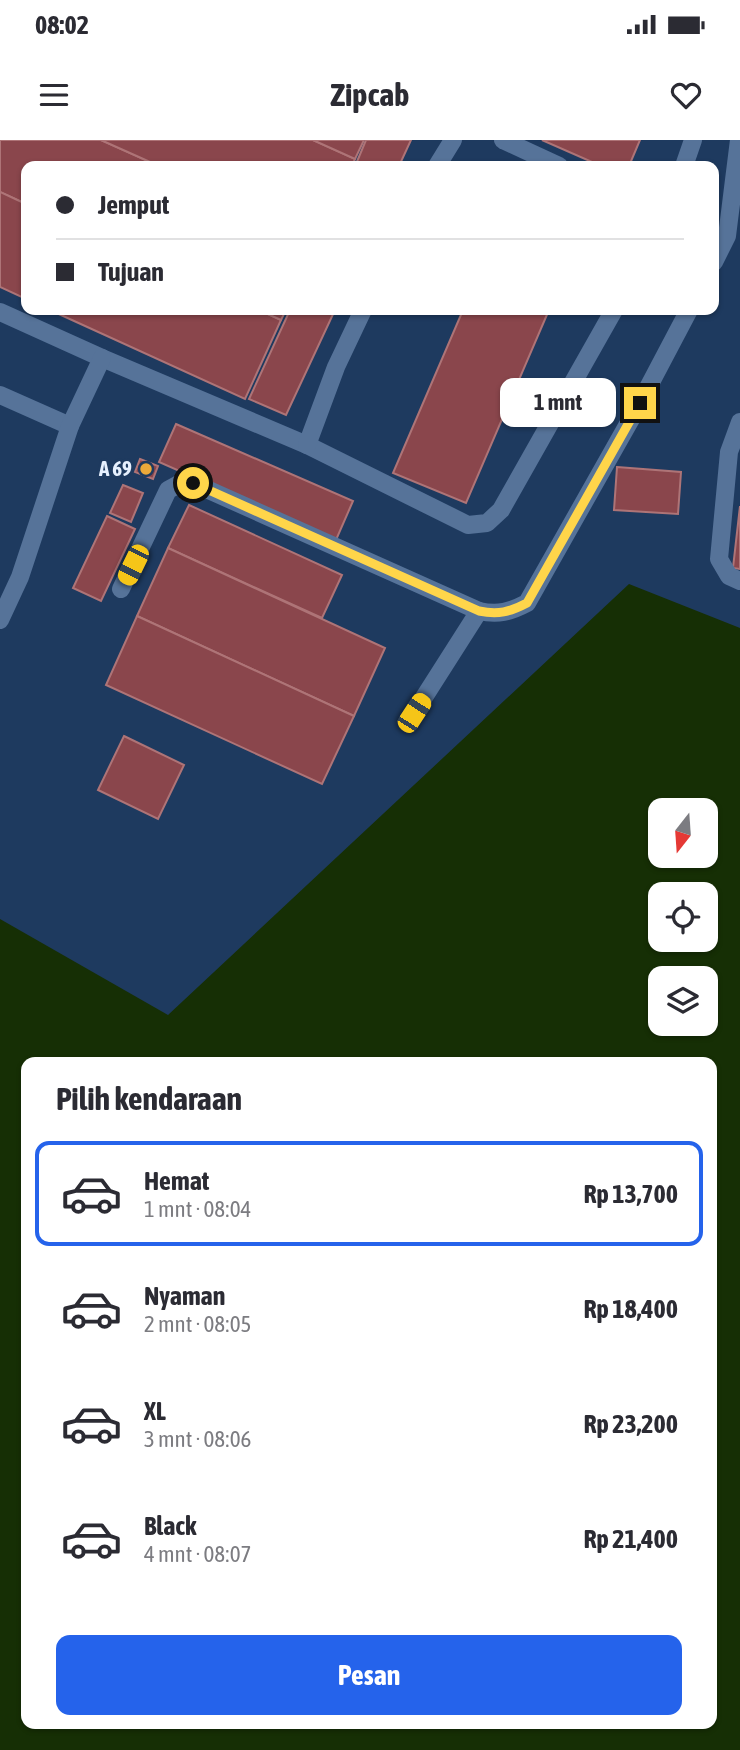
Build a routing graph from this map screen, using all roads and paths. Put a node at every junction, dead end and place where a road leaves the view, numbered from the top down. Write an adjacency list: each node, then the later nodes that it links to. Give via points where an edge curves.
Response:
1 (453, 140): 5 (lane)
2 (503, 140): 6 (lane)
3 (693, 140): 7 (lane)
4 (739, 140): 8 (lane, via 727,236)
5 (440, 161)
6 (548, 161)
7 (686, 161)
8 (719, 252)
9 (0, 312): 13 (lane)
10 (361, 315): 17 (lane)
11 (611, 315): 17 (lane, via 501,510 487,523 468,525)
12 (686, 315): 20 (lane, via 527,603 502,613)
13 (102, 358): 16 (lane); 17 (lane)
14 (0, 395): 16 (lane)
15 (740, 422): 18 (lane, via 729,452 719,559 729,576)
16 (70, 426): 21 (lane, via 20,577)
17 (307, 445)
18 (740, 581)
19 (121, 589): 20 (lane, via 168,490 193,483)
20 (479, 611): 22 (lane)
21 (0, 620)
22 (414, 713)

